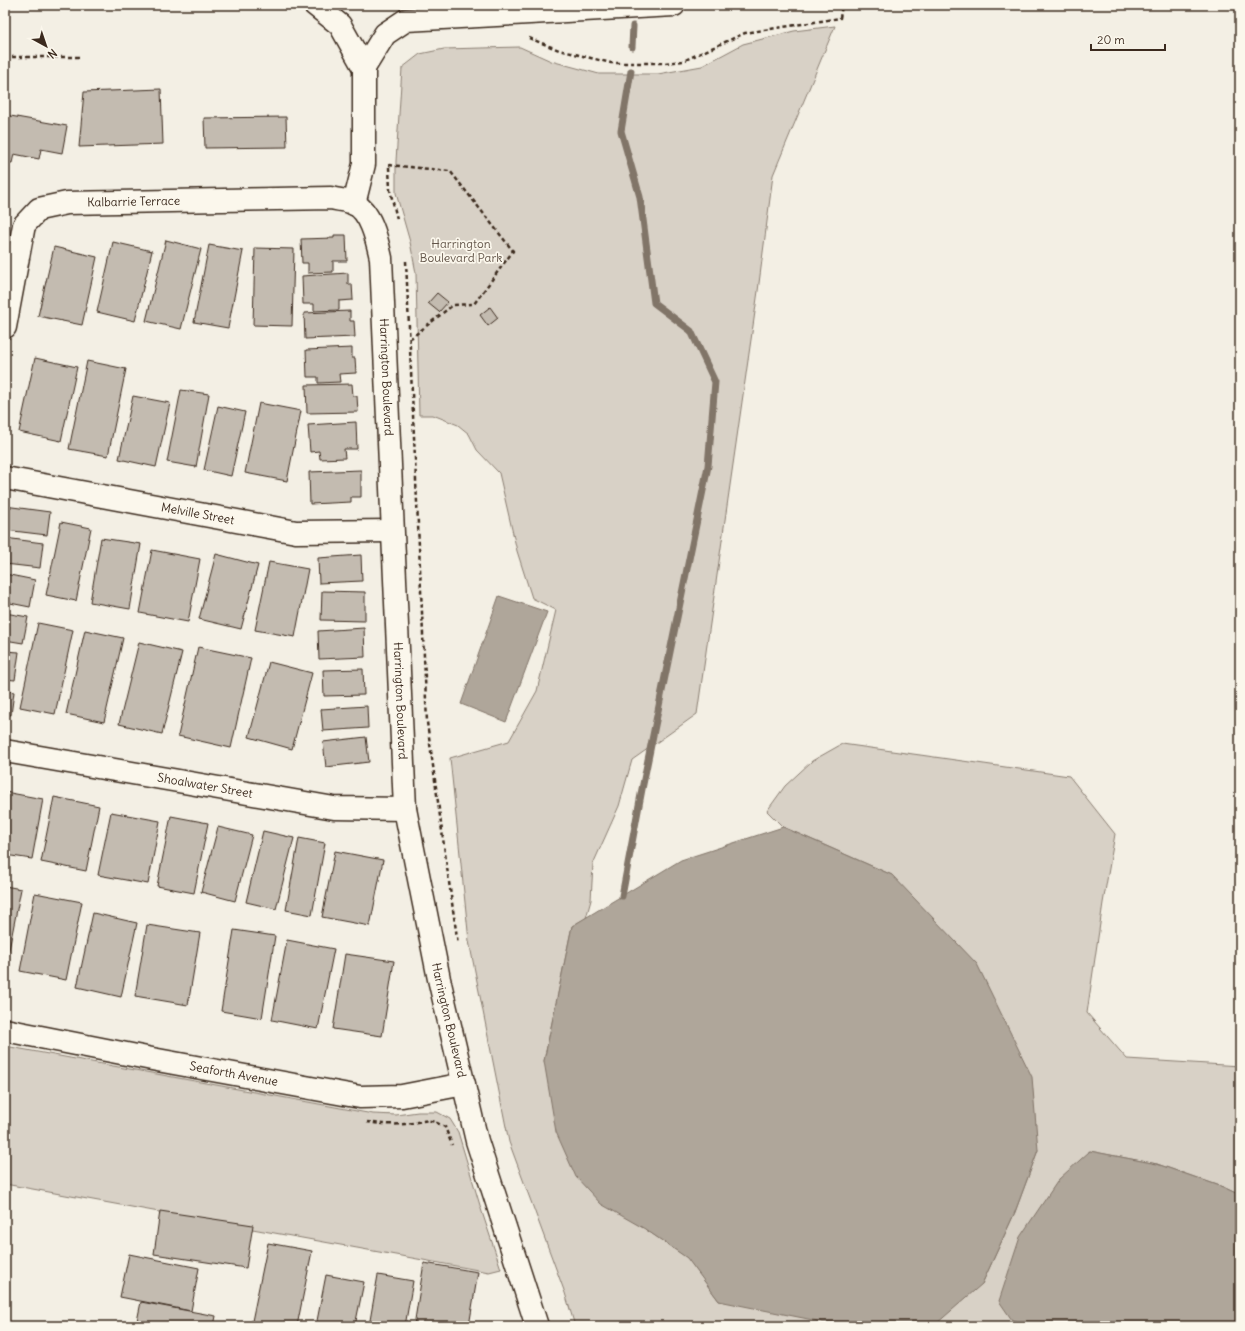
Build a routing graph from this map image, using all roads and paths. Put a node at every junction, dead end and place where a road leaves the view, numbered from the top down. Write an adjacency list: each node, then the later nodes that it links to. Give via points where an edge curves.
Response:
1 (315, 5): 7 (street, via 340,25)
2 (674, 5): 7 (street, via 406,20 385,34)
3 (842, 5): 4 (path, via 840,18 744,33 683,61 665,63 611,63 559,50)
4 (527, 37)
5 (79, 56): 6 (path)
6 (5, 57)
7 (364, 68): 8 (street, via 364,164)
8 (354, 204): 11 (street, Kalbarrie Terrace, via 323,198 67,203 39,209 24,225); 14 (street, Harrington Boulevard, via 367,216 376,236 381,258)
9 (398, 224): 12 (path, via 390,190 389,165 450,171 513,251 474,304 452,305)
10 (406, 258): 12 (path)
11 (5, 327)
12 (411, 338): 17 (path, via 428,722)
13 (5, 478): 14 (street, Melville Street, via 296,532)
14 (392, 531): 16 (street, Harrington Boulevard)
15 (5, 751): 16 (street, Shoalwater Street, via 334,808)
16 (405, 809): 19 (street, Harrington Boulevard, via 439,979)
17 (459, 948)
18 (5, 1030): 19 (street, Seaforth Avenue, via 360,1096 402,1096)
19 (464, 1084): 20 (street, Harrington Boulevard, via 477,1141)
20 (537, 1326)

